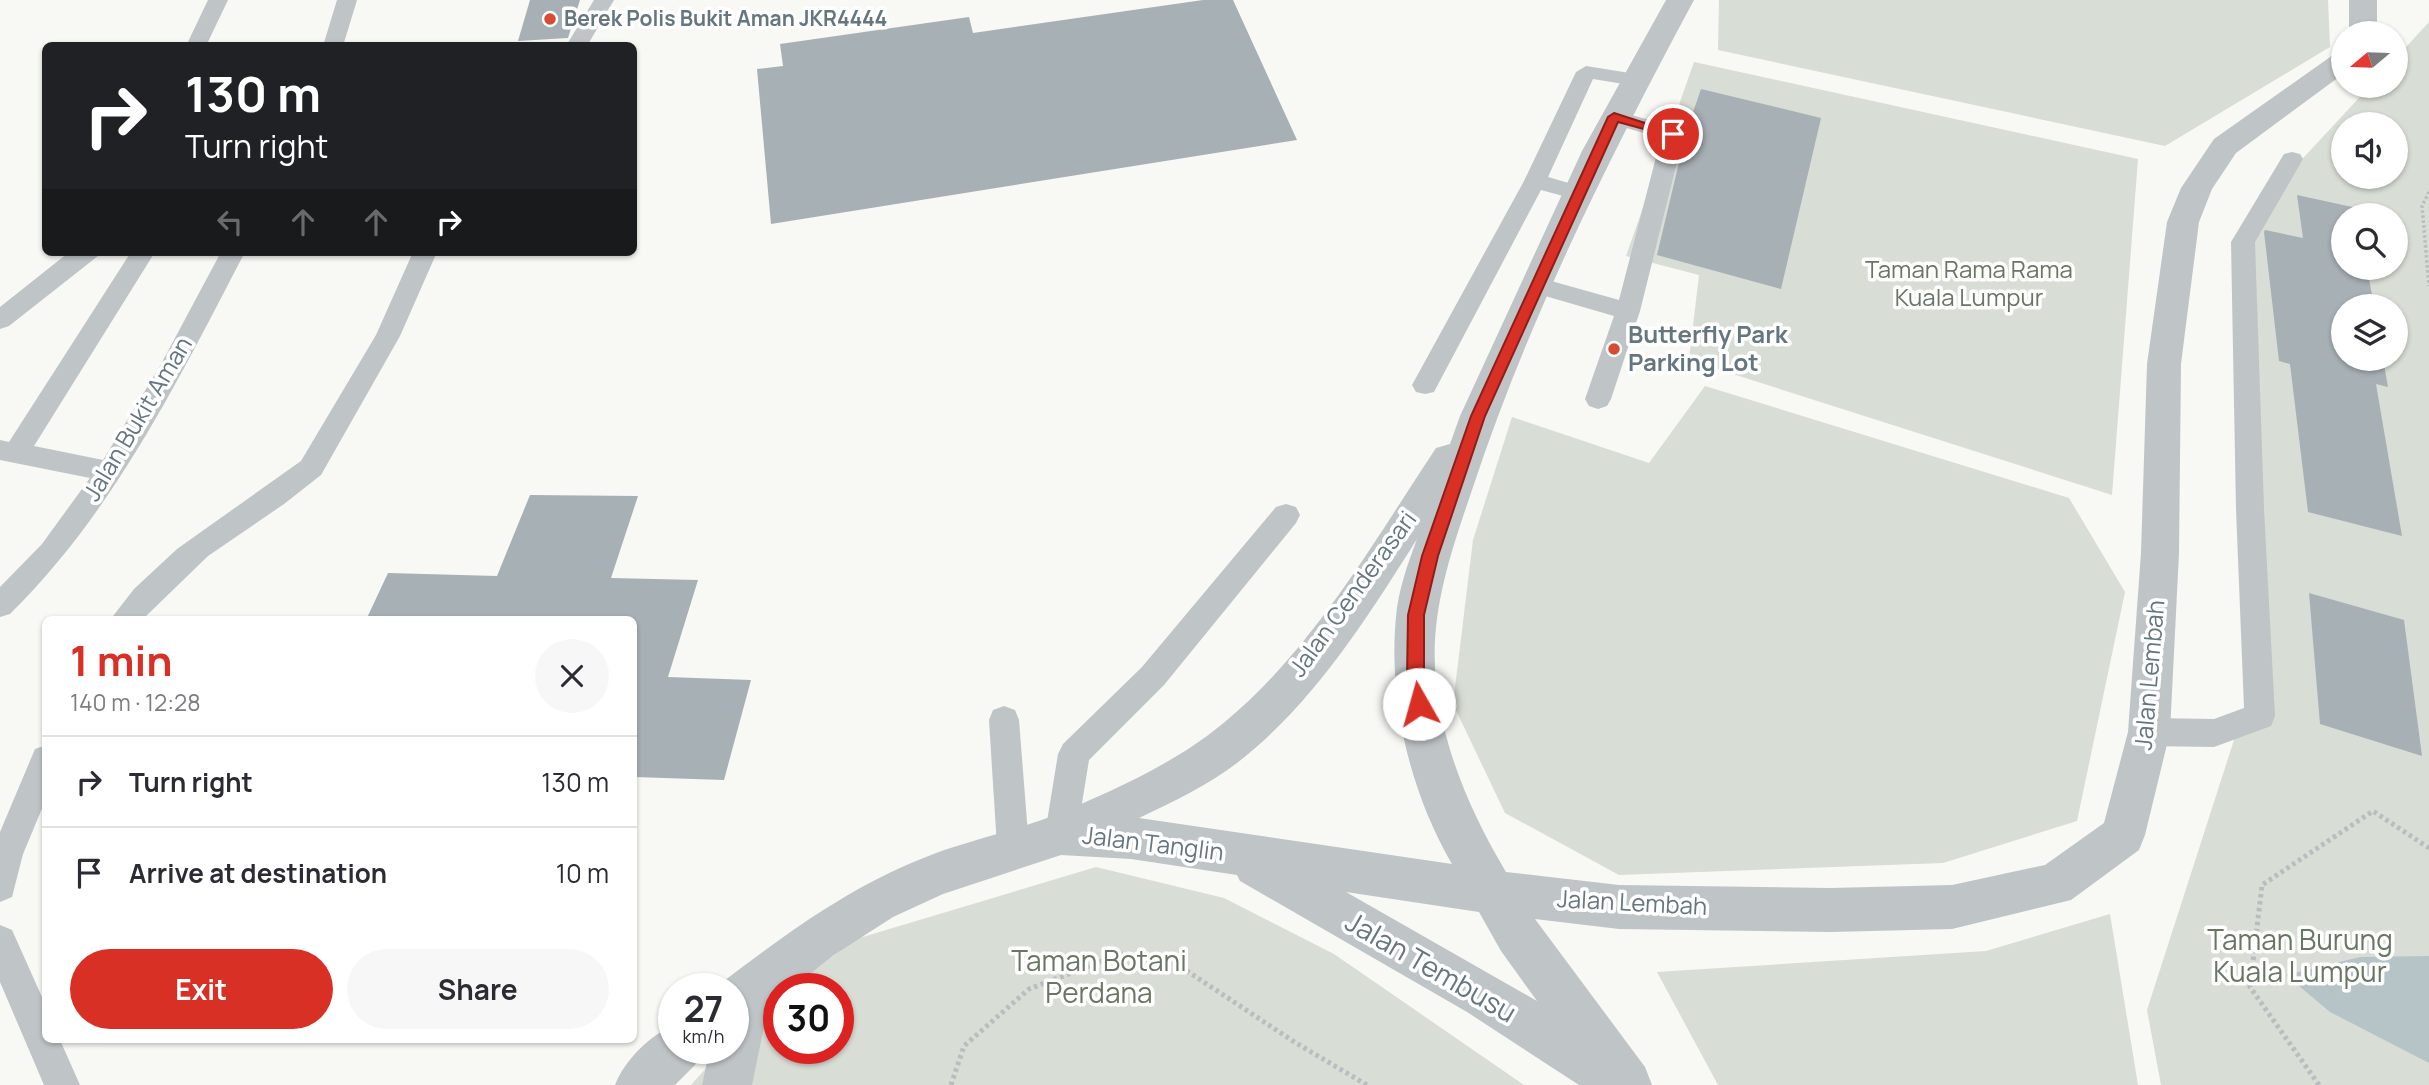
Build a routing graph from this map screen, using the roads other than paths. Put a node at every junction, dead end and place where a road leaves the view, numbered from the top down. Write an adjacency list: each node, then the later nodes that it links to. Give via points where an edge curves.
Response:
1 (218, 0): 7 (lane)
2 (347, 0): 8 (lane)
3 (604, 0): 9 (lane)
4 (1680, 0): 11 (street, Jalan Cenderasari)
5 (2363, 0): 6 (street)
6 (2363, 21)
7 (198, 42)
8 (334, 42)
9 (578, 42)
10 (2331, 70): 32 (street, Jalan Lembah, via 2225,146 2197,188 2183,222 2164,363)
11 (1636, 80): 12 (street, Jalan Cenderasari); 14 (lane, via 1586,72)
12 (1614, 117): 15 (street, Jalan Cenderasari); 21 (lane, via 1673,134)
13 (2292, 159): 32 (lane, via 2243,242 2260,716 2214,733)
14 (1535, 181): 15 (lane); 23 (lane)
15 (1577, 193): 20 (street, Jalan Cenderasari)
16 (82, 256): 22 (lane)
17 (140, 256): 26 (lane)
18 (231, 256): 27 (lane, Jalan Bukit Aman)
19 (423, 256): 30 (lane, via 388,336 311,468 293,485 209,539 154,584)
20 (1537, 285): 21 (lane); 25 (street, Jalan Cenderasari)
21 (1628, 311): 24 (lane)
22 (0, 320)
23 (1426, 385)
24 (1598, 399)
25 (1478, 416): 34 (street, Jalan Cenderasari, via 1319,650 1261,713 1221,749); 38 (street, Jalan Cenderasari, via 1430,556 1416,615 1415,680 1428,752 1460,836)
26 (9, 451): 27 (lane)
27 (111, 472): 29 (lane, Jalan Bukit Aman, via 50,554)
28 (1286, 515): 34 (lane, via 1153,676 1074,754)
29 (0, 605)
30 (127, 616)
31 (1004, 720): 35 (lane)
32 (2150, 732): 38 (street, Jalan Lembah, via 2123,835 2055,884 1952,907 1829,910 1619,907)
33 (42, 769): 37 (lane, via 7,854)
34 (1061, 834): 35 (street, Jalan Tanglin); 36 (street, Jalan Tanglin, via 1131,838)
35 (1013, 848): 40 (street, Jalan Tanglin, via 934,875 877,901 817,939)
36 (1236, 854): 38 (street, Jalan Tanglin); 48 (street, Jalan Tembusu, via 1484,995)
37 (0, 886)
38 (1490, 892): 48 (street, Jalan Tembusu)
39 (0, 942): 41 (lane)
40 (749, 992)
41 (42, 1039)
42 (44, 1043): 45 (lane)
43 (662, 1064): 46 (street)
44 (730, 1064): 47 (street)
45 (62, 1085)
46 (640, 1085)
47 (727, 1085)
48 (1625, 1085)

